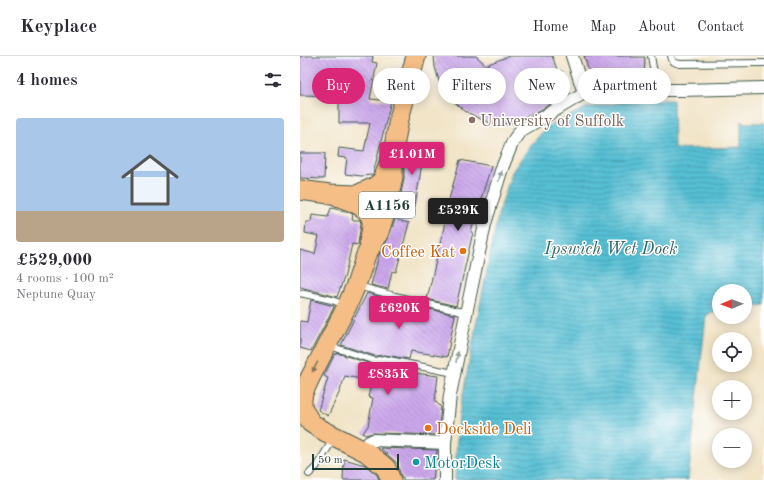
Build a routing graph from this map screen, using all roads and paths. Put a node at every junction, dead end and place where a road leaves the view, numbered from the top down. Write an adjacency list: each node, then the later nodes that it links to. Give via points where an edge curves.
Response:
1 (416, 56): 11 (main road, A1156)
2 (572, 56): 7 (street)
3 (651, 56): 6 (lane)
4 (671, 56): 5 (lane, via 674,62 680,64)
5 (764, 63)
6 (653, 68)
7 (578, 74)
8 (764, 88): 9 (street)
9 (671, 90)
10 (578, 97): 18 (street, one-way to 10, via 485,224 513,141 520,131)
11 (393, 152): 13 (main road, A1156, via 385,176 376,186 357,195); 14 (main road, A1156, via 390,208)
12 (300, 190): 13 (main road, A1156)
13 (330, 194): 14 (main road, via 354,202 364,208 370,216 372,224)
14 (366, 255): 15 (main road, A1156)
15 (356, 286): 17 (main road, A1156); 18 (lane)
16 (300, 293): 17 (lane)
17 (347, 306): 19 (main road, A1156)
18 (466, 313): 20 (street, one-way to 18)
19 (327, 345): 20 (lane, via 375,361 384,359); 21 (main road, A1156, one-way to 21, via 303,393)
20 (454, 373): 23 (street)
21 (301, 407): 22 (main road, A1156, via 311,423)
22 (335, 436): 24 (main road, A1156); 25 (lane, via 316,468)
23 (445, 443): 24 (street, via 374,440 369,442); 27 (street)
24 (364, 451): 26 (main road, A1156, via 386,468)
25 (309, 474)
26 (390, 478)
27 (445, 480)

